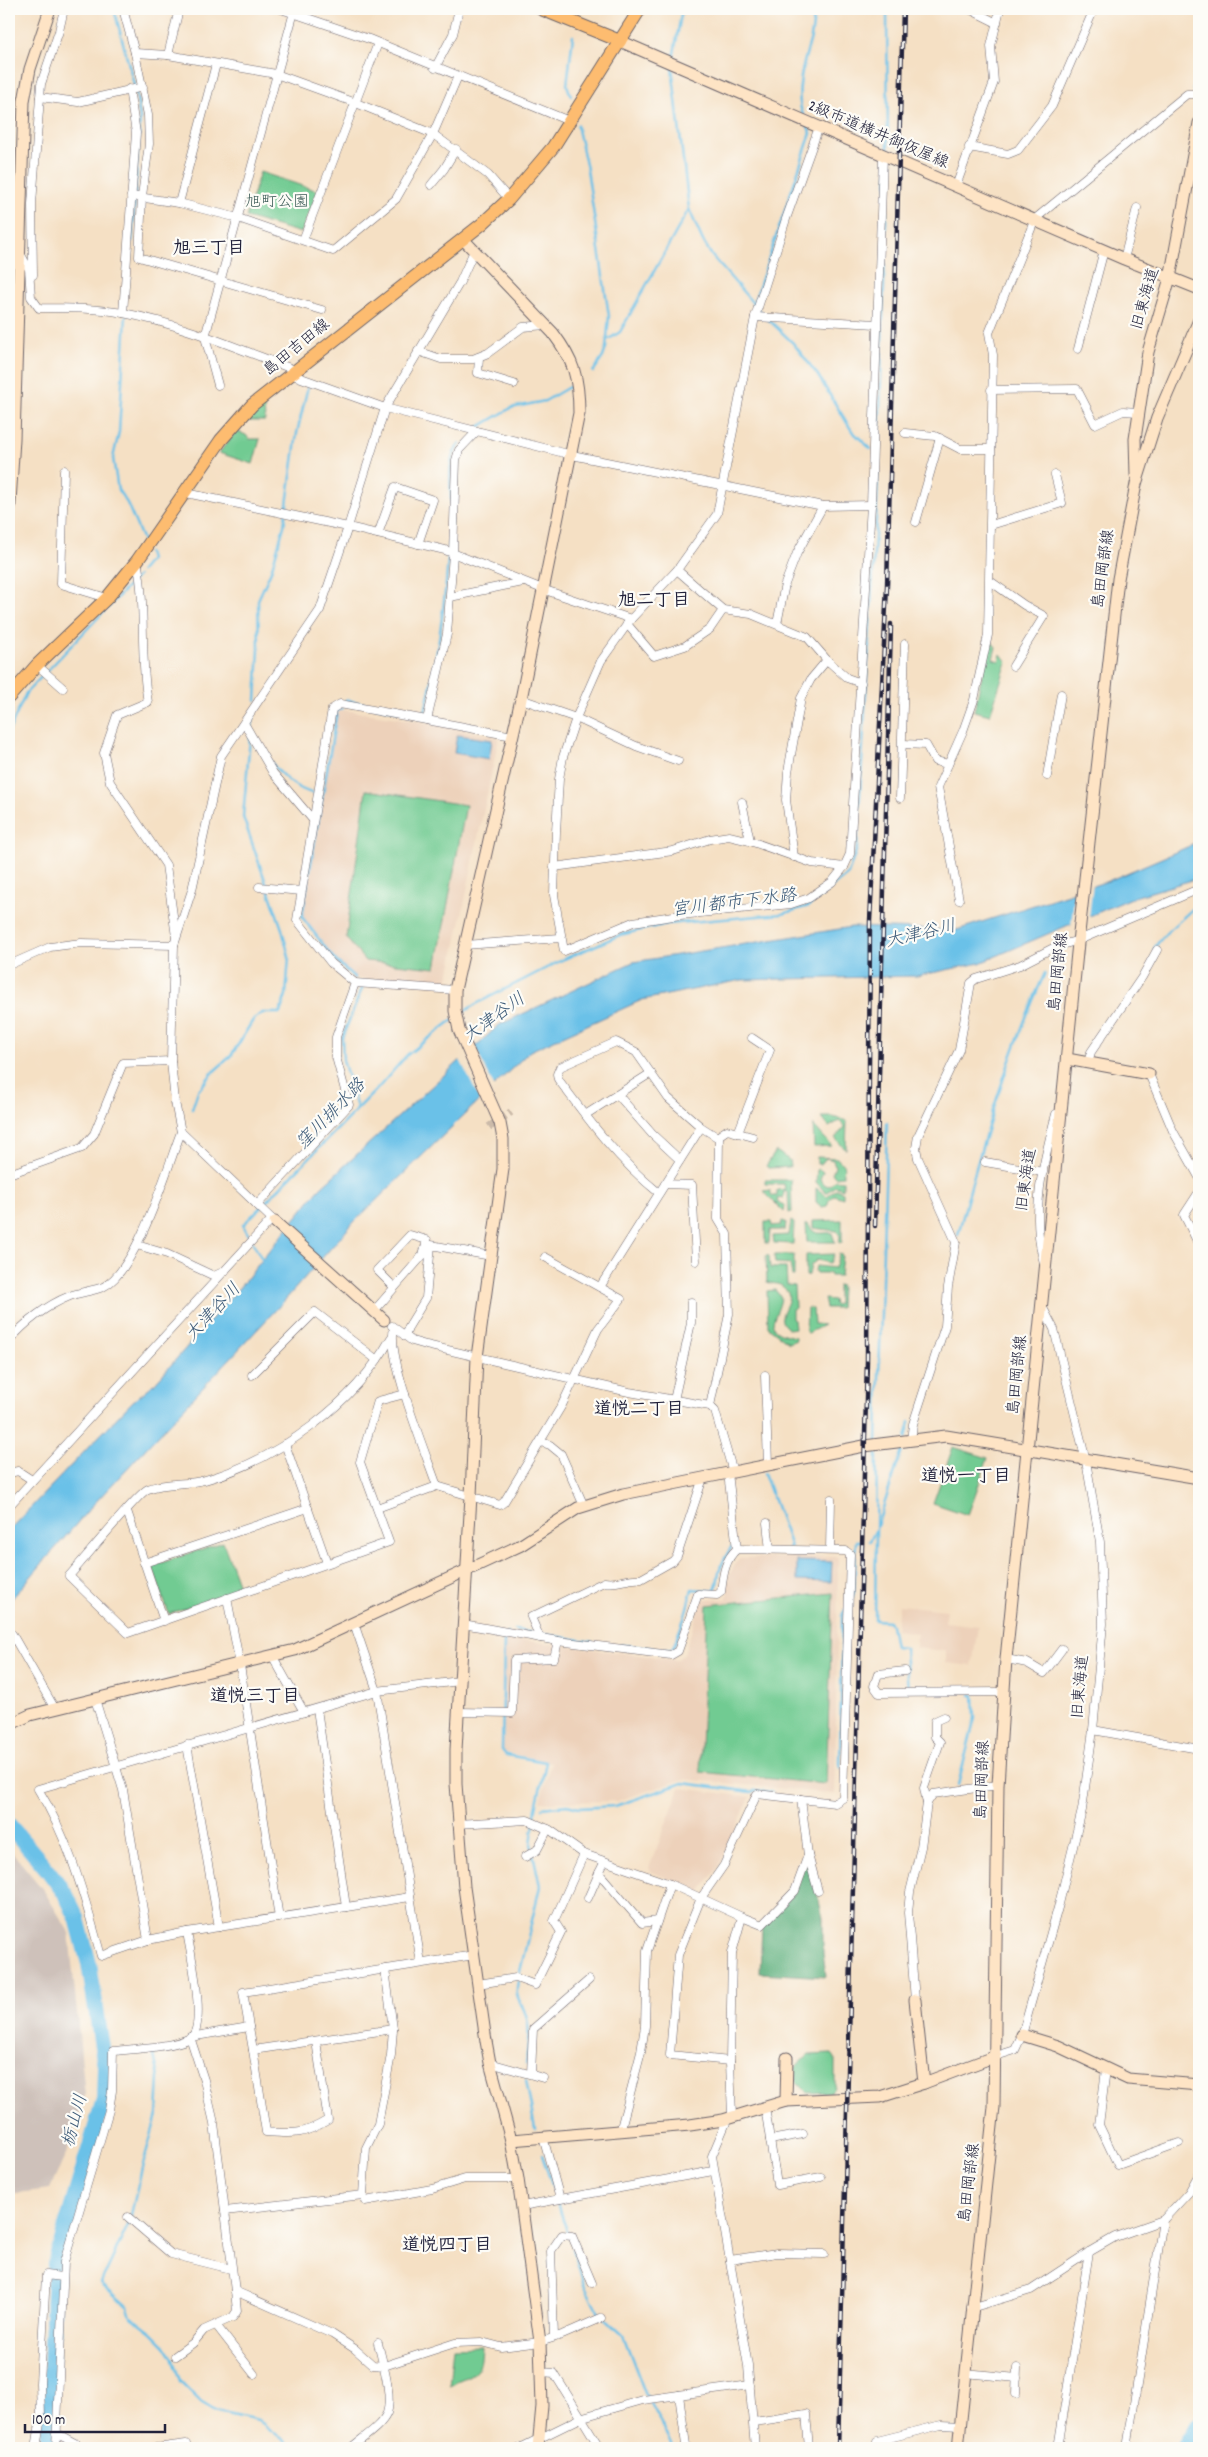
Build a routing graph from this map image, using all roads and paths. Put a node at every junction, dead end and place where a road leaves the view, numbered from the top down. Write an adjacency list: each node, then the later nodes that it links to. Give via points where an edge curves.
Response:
1 (50, 9): 41 (street, via 26,85)
2 (64, 9): 25 (street, via 60,31 41,84)
3 (123, 9): 16 (street)
4 (179, 9): 17 (street)
5 (281, 9): 12 (street)
6 (459, 9): 19 (street, via 453,34)
7 (541, 9): 14 (main road)
8 (640, 9): 14 (main road, 島田吉田線)
9 (969, 9): 13 (street)
10 (1000, 9): 13 (street)
11 (1094, 9): 31 (street, via 1052,106 1018,150 1008,154)
12 (294, 12): 15 (street); 20 (street)
13 (997, 23): 31 (street, via 991,46 994,82)
14 (620, 41): 27 (main road, 島田吉田線); 29 (street, 2級市道横井御仮屋線)
15 (378, 43): 19 (street); 26 (street)
16 (135, 53): 17 (street); 22 (street)
17 (168, 55): 18 (street)
18 (216, 64): 20 (street); 39 (street)
19 (435, 68): 21 (street)
20 (276, 74): 26 (street); 42 (street)
21 (458, 76): 27 (street); 30 (street)
22 (143, 87): 23 (street); 37 (street, via 149,144)
23 (129, 89): 25 (street, via 78,102); 36 (street, via 136,132)
24 (1199, 94): 43 (street, via 1187,94)
25 (40, 98): 54 (street, via 32,204)
26 (356, 103): 30 (street); 46 (street)
27 (569, 121): 38 (main road, 島田吉田線, via 537,168)
28 (1199, 123): 51 (street, 旧東海道)
29 (819, 128): 33 (street, 2級市道横井御仮屋線); 57 (street)
30 (433, 134): 32 (street); 46 (street, via 396,198 354,234 332,251)
31 (969, 147): 35 (street)
32 (456, 149): 34 (street); 38 (street, via 488,174)
33 (883, 156): 35 (street, 2級市道横井御仮屋線); 59 (street)
34 (431, 185)
35 (956, 186): 43 (street, 2級市道横井御仮屋線)
36 (132, 196): 37 (street); 56 (street)
37 (142, 196): 39 (street); 52 (street, via 139,257)
38 (509, 200): 45 (main road, 島田吉田線)
39 (179, 202): 42 (street)
40 (1137, 208): 50 (street)
41 (20, 218): 44 (street); 48 (street)
42 (238, 218): 46 (street); 52 (street)
43 (1035, 219): 47 (street, 2級市道横井御仮屋線); 68 (street, via 989,333 993,355)
44 (9, 223)
45 (463, 238): 49 (street); 65 (main road, 島田吉田線)
46 (303, 240)
47 (1104, 250): 50 (street, 2級市道横井御仮屋線); 62 (street)
48 (19, 251): 54 (street, via 29,269); 83 (street)
49 (474, 251): 60 (street); 63 (street, via 460,282)
50 (1124, 259): 51 (street, 2級市道横井御仮屋線)
51 (1170, 278): 53 (street, 2級市道横井御仮屋線); 70 (street, 旧東海道, via 1148,352)
52 (220, 279): 55 (street); 61 (street)
53 (1199, 289)
54 (31, 297): 56 (street, via 39,308)
55 (322, 310)
56 (123, 313): 61 (street)
57 (755, 317): 59 (street); 79 (street)
58 (1199, 320): 78 (street, 島田岡部線, via 1157,418)
59 (876, 324): 81 (street)
60 (546, 325): 64 (street, via 523,327); 75 (street, via 565,349 577,378 579,413)
61 (205, 337): 65 (street); 67 (street)
62 (1078, 349)
63 (418, 351): 64 (street, via 441,360); 69 (street)
64 (479, 357): 66 (street, via 478,373)
65 (292, 372): 69 (street); 80 (main road, 島田吉田線, via 252,405 221,440)
66 (514, 384)
67 (218, 385)
68 (991, 390): 70 (street, via 1077,389 1095,424 1123,411); 74 (street)
69 (385, 408): 71 (street); 86 (street)
70 (1138, 412): 78 (street, 旧東海道)
71 (476, 431): 75 (street); 89 (street, via 459,450 456,460)
72 (905, 433): 73 (street)
73 (940, 438): 74 (street, via 960,449); 84 (street)
74 (991, 449): 85 (street)
75 (572, 455): 79 (street); 94 (street)
76 (64, 470): 96 (street, via 61,584)
77 (1055, 475): 85 (street, via 1062,503)
78 (1136, 484): 128 (street, 島田岡部線, via 1118,579)
79 (724, 487): 82 (street); 91 (street, via 717,514)
80 (186, 493): 86 (street); 90 (main road, 島田吉田線)
81 (871, 505): 82 (street); 104 (street)
82 (823, 506): 99 (street, via 791,568)
83 (9, 518)
84 (916, 522)
85 (991, 524): 93 (street)
86 (348, 527): 87 (street); 111 (street, via 320,610)
87 (378, 534): 88 (street); 88 (street, via 395,486 432,500)
88 (418, 544): 89 (street)
89 (453, 554): 92 (street); 95 (street)
90 (137, 562): 96 (main road, 島田吉田線); 130 (street, via 141,579 142,651 148,702 117,715 104,753 110,782 166,865)
91 (677, 570): 97 (street); 98 (street)
92 (525, 582): 94 (street); 95 (street)
93 (990, 582): 103 (street, via 1044,616); 115 (street, via 988,635 974,700)
94 (544, 590): 98 (street); 108 (street)
95 (450, 597): 110 (street, via 447,634)
96 (107, 598): 102 (main road, 島田吉田線)
97 (723, 610): 98 (street, via 710,629 685,646 654,656); 99 (street, via 751,614)
98 (629, 622): 109 (street, via 601,661)
99 (777, 624): 101 (street, via 807,637)
100 (905, 644): 113 (street)
101 (827, 660): 104 (street, via 848,678); 121 (street, via 811,679 802,698 788,772 786,800)
102 (37, 665): 105 (street); 107 (main road, 島田吉田線)
103 (1013, 666)
104 (861, 683): 123 (street, via 850,854)
105 (63, 688)
106 (1061, 694): 116 (street)
107 (9, 697)
108 (521, 699): 109 (street); 112 (street)
109 (576, 718): 114 (street); 122 (street, via 559,779)
110 (427, 720): 112 (street); 119 (street, via 340,704 332,709)
111 (244, 723): 119 (street, via 273,773); 130 (street, via 221,756 192,890)
112 (513, 736): 131 (street)
113 (903, 744): 115 (street, via 926,745 935,761); 117 (street)
114 (678, 761)
115 (948, 764): 127 (street, via 938,786)
116 (1047, 776)
117 (900, 798)
118 (742, 802): 120 (street)
119 (313, 820): 126 (street)
120 (750, 841): 121 (street); 122 (street, via 729,836 674,851)
121 (794, 857): 123 (street)
122 (554, 867): 129 (street)
123 (844, 867): 129 (street, via 820,891 791,904 633,922 564,950)
124 (259, 887): 126 (street)
125 (1199, 889): 128 (street)
126 (301, 891): 134 (street, via 297,920 331,963)
127 (959, 900)
128 (1079, 937): 137 (street, 島田岡部線); 186 (street, via 1020,965 971,983 960,1050 918,1136 918,1158 956,1242 945,1326)
129 (560, 938): 131 (street)
130 (175, 942): 133 (street, via 81,943 50,947); 138 (street)
131 (465, 945): 135 (street)
132 (1157, 950): 139 (street, via 1091,1052)
133 (9, 965)
134 (355, 983): 135 (street); 158 (street, via 336,1037 336,1057 349,1105)
135 (455, 990): 162 (street, via 458,1030 491,1101 503,1139 503,1169)
136 (752, 1038): 147 (street, via 770,1050)
137 (1066, 1059): 139 (street); 143 (street, 島田岡部線)
138 (171, 1061): 146 (street); 153 (street, via 123,1063 102,1118 82,1148)
139 (1088, 1063): 141 (street)
140 (651, 1073): 142 (street); 144 (street, via 636,1052 616,1042 560,1067 558,1079); 145 (street, via 668,1098)
141 (1149, 1074): 154 (street, via 1173,1132)
142 (618, 1095): 144 (street); 150 (street)
143 (1063, 1096): 152 (street, 旧東海道); 166 (street, 島田岡部線)
144 (585, 1115): 157 (street, via 618,1157)
145 (701, 1127): 148 (street); 150 (street)
146 (181, 1132): 158 (street); 160 (street)
147 (738, 1133): 148 (street, via 727,1130); 149 (street)
148 (719, 1136): 184 (street, via 718,1219 726,1234 729,1314)
149 (753, 1137)
150 (680, 1160): 155 (street)
151 (985, 1162): 152 (street)
152 (1043, 1172): 166 (street, 旧東海道, via 1038,1227)
153 (9, 1174)
154 (1199, 1177)
155 (665, 1184): 157 (street); 164 (street, via 692,1184)
156 (1199, 1192): 161 (street, via 1184,1215)
157 (659, 1193): 168 (street)
158 (257, 1205): 159 (street)
159 (274, 1220): 165 (street); 171 (street)
160 (137, 1245): 165 (street, via 167,1254 214,1276); 176 (street, via 125,1268 104,1286 69,1296 39,1313)
161 (1199, 1245)
162 (491, 1256): 174 (street, via 431,1245 426,1298); 177 (street)
163 (545, 1257): 168 (street)
164 (696, 1261)
165 (229, 1269): 195 (street)
166 (1046, 1270): 170 (street, 島田岡部線)
167 (394, 1287): 167 (street, via 423,1255 427,1240 410,1235 377,1270); 171 (street)
168 (600, 1287): 181 (street, via 621,1298 598,1329)
169 (691, 1302): 183 (street, via 691,1323)
170 (1042, 1305): 188 (street, 島田岡部線); 189 (street, 旧東海道, via 1054,1329)
171 (374, 1310): 172 (street)
172 (384, 1320): 173 (street)
173 (394, 1328): 174 (street); 175 (street)
174 (405, 1336): 177 (street, via 426,1345)
175 (391, 1338): 178 (street); 182 (street)
176 (9, 1341)
177 (477, 1357): 181 (street); 197 (street)
178 (377, 1360): 179 (street, via 315,1312); 187 (street, via 340,1402)
179 (252, 1375)
180 (765, 1375): 190 (street)
181 (573, 1379): 183 (street); 185 (street)
182 (405, 1394): 196 (street); 202 (street, via 378,1401 360,1462)
183 (674, 1400): 184 (street)
184 (710, 1406): 191 (street, via 716,1411)
185 (541, 1442): 197 (street, via 504,1502 500,1505); 200 (street, via 561,1454)
186 (907, 1442): 188 (street, via 956,1437); 190 (street)
187 (286, 1444): 201 (street); 203 (street, via 236,1469 204,1480 147,1489)
188 (1027, 1451): 189 (street); 220 (street, 島田岡部線)
189 (1086, 1461): 194 (street); 234 (street, 旧東海道, via 1100,1542 1103,1586 1103,1624)
190 (768, 1465): 191 (street)
191 (730, 1472): 193 (street); 206 (street)
192 (9, 1473): 195 (street, via 18,1472)
193 (702, 1478): 200 (street, via 623,1494); 216 (street, via 673,1561 641,1579 614,1584 604,1582 531,1617)
194 (1199, 1478)
195 (32, 1480): 199 (street)
196 (437, 1486): 197 (street); 202 (street)
197 (471, 1496): 210 (street)
198 (831, 1499): 207 (street)
199 (9, 1506)
200 (584, 1506): 210 (street, via 520,1545)
201 (308, 1508): 208 (street); 209 (street)
202 (377, 1508): 209 (street, via 389,1542)
203 (127, 1511): 208 (street); 212 (street, via 69,1576 128,1633)
204 (767, 1523): 205 (street)
205 (769, 1547): 206 (street); 207 (street)
206 (737, 1549): 217 (street, via 723,1572 721,1592 717,1595 698,1594 675,1654)
207 (830, 1550): 239 (street, via 846,1550 850,1554 843,1798 835,1803)
208 (144, 1563): 212 (street)
209 (326, 1563): 211 (street)
210 (467, 1571): 213 (street); 214 (street)
211 (227, 1598): 212 (street); 221 (street)
212 (164, 1620)
213 (354, 1623): 219 (street); 224 (street)
214 (463, 1624): 216 (street); 223 (street)
215 (12, 1634): 227 (street)
216 (540, 1638): 217 (street)
217 (558, 1641): 230 (street, via 554,1658 514,1660 512,1713)
218 (1062, 1649): 220 (street, via 1044,1673 1027,1663)
219 (273, 1657): 221 (street); 229 (street)
220 (1006, 1659): 225 (street, 島田岡部線)
221 (240, 1665): 226 (street); 233 (street)
222 (905, 1671): 225 (street, via 878,1674 874,1686 879,1693)
223 (460, 1681): 224 (street); 230 (street)
224 (378, 1690): 228 (street); 250 (street)
225 (1004, 1692): 238 (street, 島田岡部線)
226 (95, 1700): 227 (street); 237 (street)
227 (55, 1709): 232 (street, via 30,1715)
228 (317, 1709): 229 (street); 253 (street)
229 (304, 1712): 233 (street)
230 (458, 1712): 241 (street)
231 (944, 1717): 240 (street, via 935,1721 934,1736 940,1742 924,1788)
232 (9, 1725)
233 (249, 1727): 235 (street); 255 (street)
234 (1093, 1730): 236 (street); 268 (street, 旧東海道, via 1082,1810 1072,1854)
235 (187, 1745): 237 (street); 257 (street)
236 (1199, 1749)
237 (116, 1767): 259 (street, via 123,1790); 259 (street, via 38,1789 64,1840 101,1956)
238 (998, 1784): 240 (street, via 932,1794); 272 (street, 島田岡部線)
239 (801, 1799): 244 (street); 252 (street, via 757,1794 724,1865)
240 (927, 1803): 265 (street, via 908,1912)
241 (458, 1824): 242 (street, via 519,1819); 260 (street)
242 (548, 1829): 243 (street); 245 (street, via 537,1850)
243 (584, 1854): 246 (street); 264 (street, via 554,1921 561,1932 536,1985 516,1978)
244 (808, 1855): 249 (street); 254 (street, via 796,1892 762,1925)
245 (526, 1856)
246 (604, 1862): 247 (street); 248 (street)
247 (599, 1873): 251 (street); 256 (street, via 642,1924)
248 (670, 1884): 252 (street); 256 (street)
249 (818, 1892)
250 (410, 1897): 253 (street); 261 (street)
251 (588, 1898)
252 (701, 1898): 254 (street); 274 (street, via 678,1955 670,2055)
253 (346, 1907): 255 (street)
254 (742, 1917): 274 (street, via 732,1953)
255 (279, 1918): 257 (street)
256 (657, 1921): 284 (street, via 647,1951 641,2052)
257 (219, 1927): 258 (street)
258 (187, 1932): 259 (street); 269 (street, via 197,1992 197,2029)
259 (148, 1940)
260 (474, 1955): 261 (street); 264 (street)
261 (421, 1963): 262 (street)
262 (385, 1968): 266 (street, via 243,1992); 267 (street)
263 (589, 1980): 277 (street, via 533,2030)
264 (478, 1984): 275 (street)
265 (915, 2000): 279 (street)
266 (249, 2027): 269 (street); 271 (street)
267 (393, 2029): 270 (street); 297 (street, via 387,2085 378,2124 366,2148 363,2196)
268 (1022, 2035): 272 (street, 旧東海道, via 1015,2050); 276 (street, via 1058,2046)
269 (190, 2038): 297 (street, via 214,2123); 304 (street, via 150,2048 113,2051 109,2110 69,2243)
270 (316, 2041): 271 (street); 271 (street, via 328,2120 309,2131 294,2134 266,2132)
271 (253, 2050)
272 (996, 2056): 279 (street); 307 (street, 島田岡部線, via 991,2147)
273 (787, 2058): 281 (street)
274 (730, 2061): 283 (street)
275 (490, 2063): 277 (street); 287 (street)
276 (1106, 2069): 280 (street, via 1128,2079); 289 (street, via 1099,2125 1118,2165)
277 (531, 2074): 278 (street)
278 (543, 2078)
279 (924, 2083): 281 (street, via 866,2099)
280 (1199, 2085)
281 (786, 2101): 282 (street)
282 (765, 2107): 283 (street); 288 (street)
283 (730, 2118): 284 (street); 290 (street, via 713,2150)
284 (622, 2131): 286 (street)
285 (803, 2134): 288 (street)
286 (544, 2137): 287 (street); 294 (street)
287 (510, 2140): 293 (street)
288 (770, 2140): 292 (street, via 777,2185)
289 (1179, 2143)
290 (713, 2171): 294 (street); 302 (street)
291 (1199, 2174): 299 (street, via 1189,2192)
292 (821, 2177)
293 (518, 2179): 295 (street, via 465,2179 432,2189); 296 (street)
294 (560, 2200): 296 (street)
295 (366, 2201)
296 (522, 2206): 311 (street)
297 (225, 2211): 303 (street)
298 (128, 2217): 303 (street, via 171,2254)
299 (1163, 2220): 300 (street, via 1115,2237); 344 (street)
300 (1089, 2252): 307 (street, via 1032,2290); 343 (street)
301 (824, 2254): 302 (street, via 777,2253)
302 (730, 2260): 320 (street)
303 (232, 2269): 306 (street)
304 (62, 2278): 323 (street); 324 (street, via 46,2275)
305 (592, 2283): 310 (street, via 572,2236 562,2235 551,2250)
306 (235, 2291): 309 (street, via 237,2311 233,2317); 314 (street, via 332,2334 355,2349 368,2364)
307 (971, 2308): 317 (street, 島田岡部線)
308 (601, 2318): 310 (street)
309 (216, 2325): 313 (street, via 204,2330); 318 (street)
310 (554, 2338): 311 (street)
311 (540, 2342): 314 (street, via 501,2347 482,2342 455,2343); 316 (street)
312 (378, 2343): 314 (street)
313 (175, 2356)
314 (384, 2366): 336 (street, via 388,2400 386,2413)
315 (1017, 2368): 319 (street)
316 (541, 2372): 325 (street, via 554,2373); 330 (street)
317 (965, 2373): 319 (street); 327 (street, 島田岡部線)
318 (254, 2374)
319 (1017, 2378): 321 (street)
320 (750, 2385): 322 (street); 326 (street)
321 (1016, 2394)
322 (679, 2395): 325 (street, via 651,2398); 331 (street)
323 (57, 2416): 324 (street); 328 (street)
324 (41, 2417): 332 (street)
325 (582, 2417): 330 (street); 338 (street)
326 (754, 2422): 339 (street); 340 (street, via 806,2414)
327 (960, 2426): 341 (street, via 941,2425 877,2441); 342 (street, 島田岡部線)
328 (56, 2433): 333 (street); 334 (street)
329 (186, 2444): 335 (street)
330 (538, 2444): 337 (street)
331 (686, 2445)
332 (36, 2448)
333 (56, 2448)
334 (84, 2448)
335 (156, 2448)
336 (351, 2448)
337 (520, 2448)
338 (600, 2448)
339 (755, 2448)
340 (809, 2448)
341 (877, 2448)
342 (958, 2448)
343 (1058, 2448)
344 (1127, 2448)

